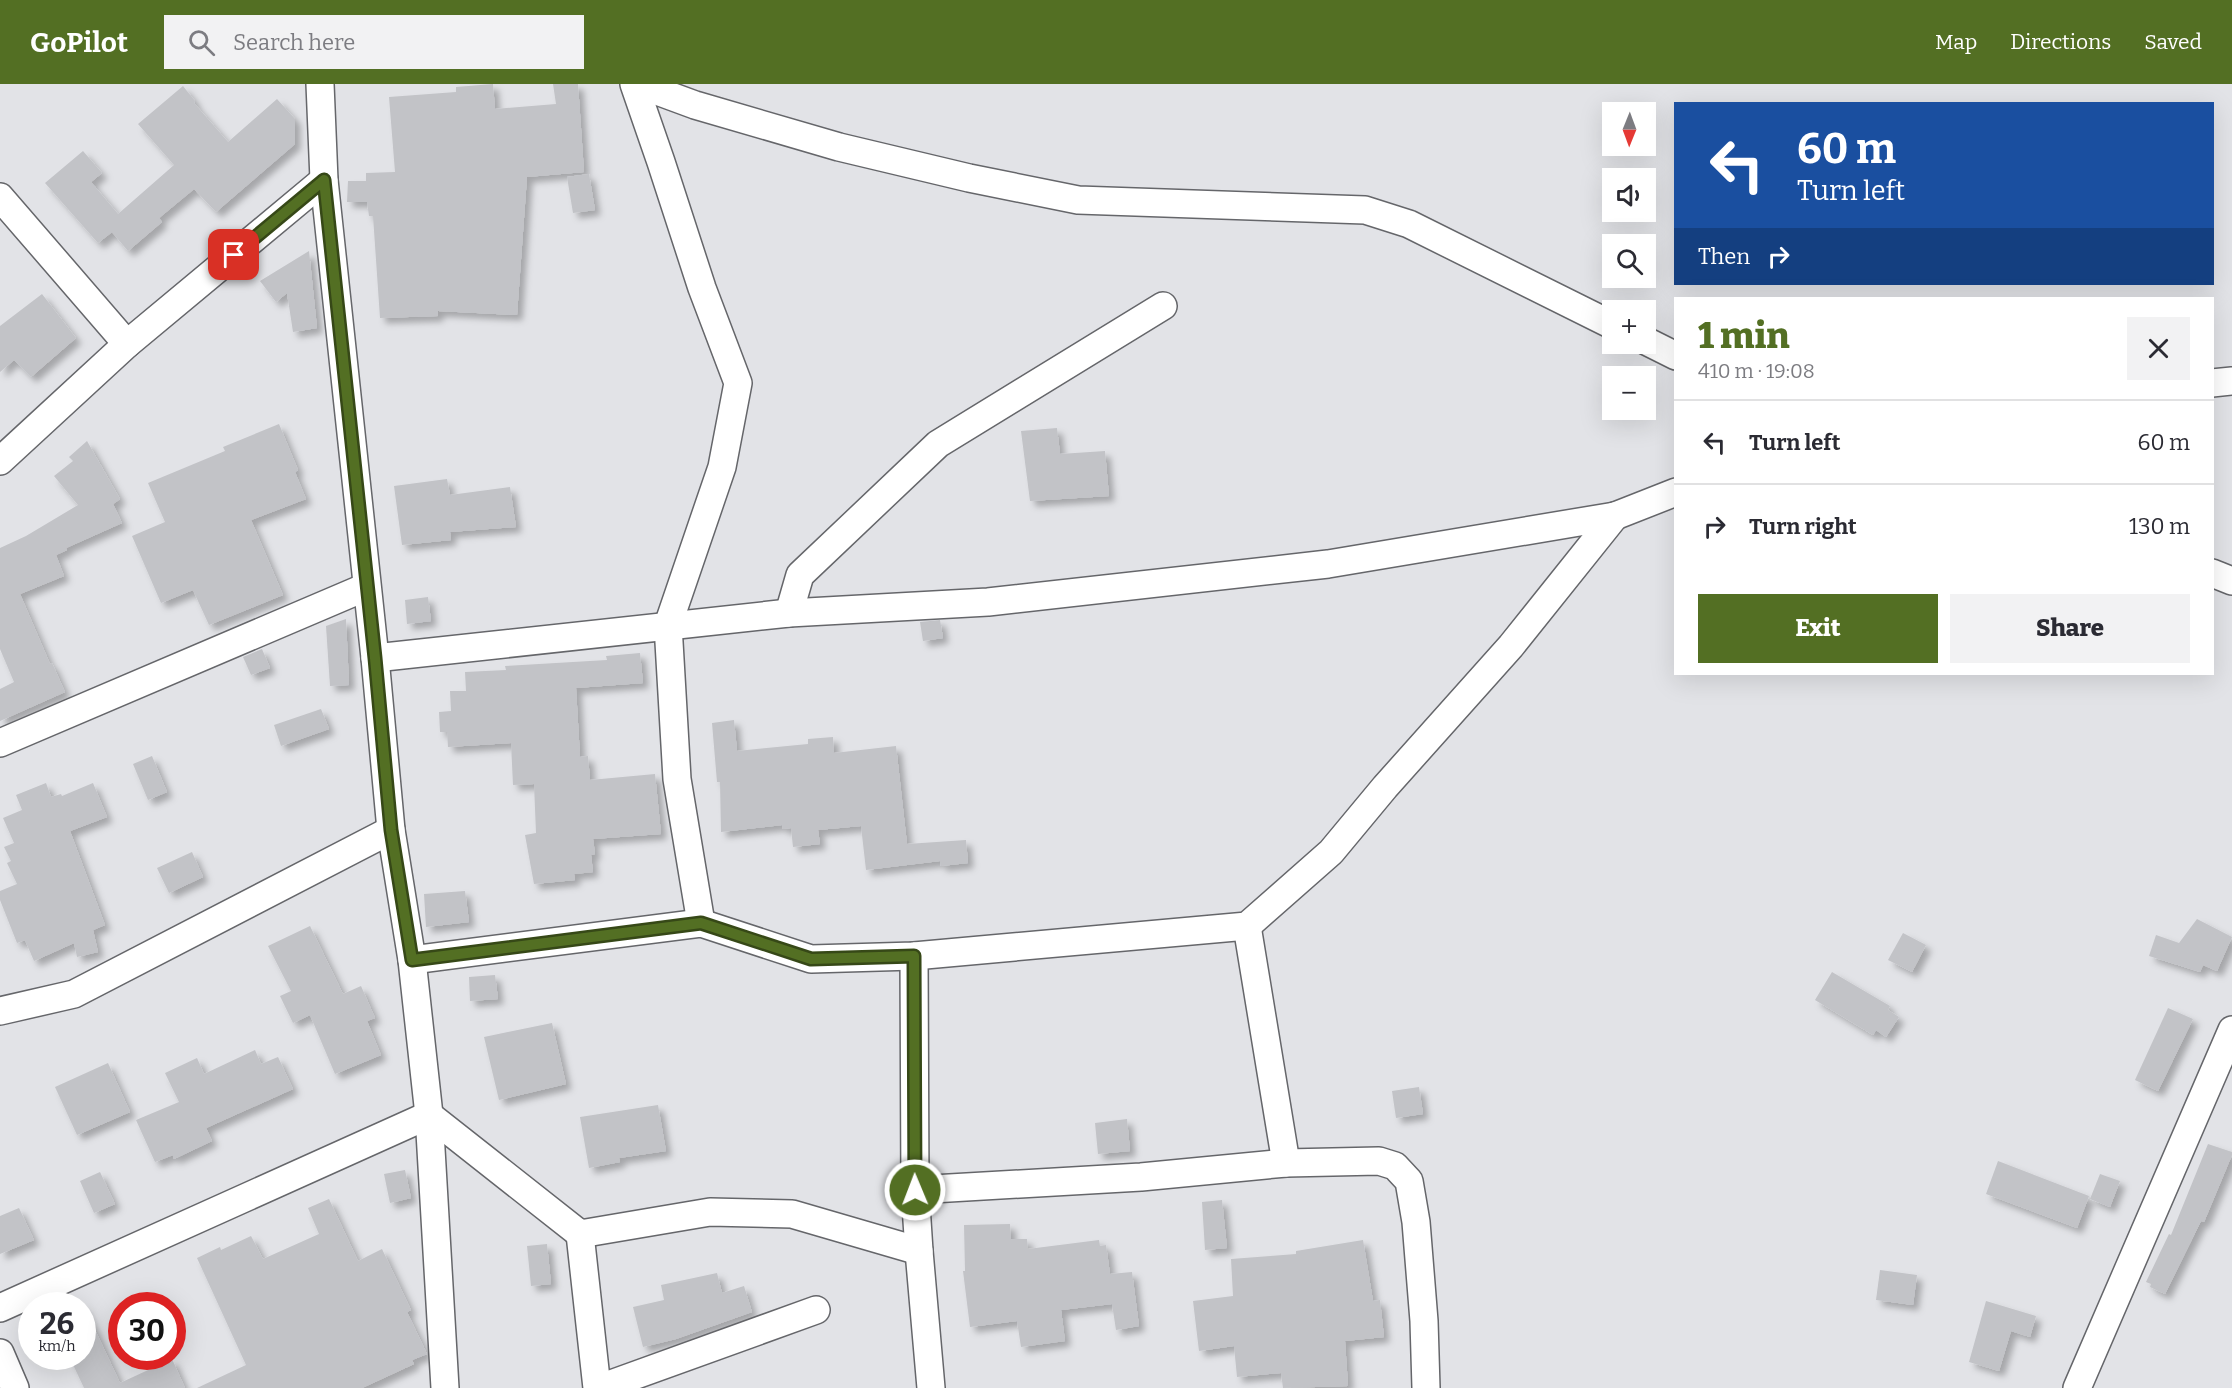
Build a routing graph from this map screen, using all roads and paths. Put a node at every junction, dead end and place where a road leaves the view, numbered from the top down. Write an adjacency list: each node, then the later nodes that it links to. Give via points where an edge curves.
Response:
1 (320, 84): 3 (street)
2 (636, 84): 6 (street, via 839,147 1078,200 1365,210 1409,224); 19 (street, via 702,288 738,383 722,467)
3 (324, 180): 7 (street); 17 (street)
4 (0, 197): 7 (street)
5 (1163, 306): 18 (street, via 938,444 800,575)
6 (1602, 320)
7 (127, 344): 12 (street)
8 (1656, 346): 9 (street)
9 (1674, 355)
10 (2232, 381): 11 (street)
11 (2214, 383)
12 (0, 461)
13 (1674, 493): 14 (street)
14 (1615, 516): 18 (street, via 1328,564 1238,575 988,602); 24 (street, via 1511,646 1331,852)
15 (2214, 574): 16 (street)
16 (2232, 581)
17 (366, 587): 20 (street); 21 (street)
18 (789, 613): 19 (street)
19 (668, 625): 20 (street); 23 (street, via 677,779)
20 (375, 658): 22 (street)
21 (0, 743)
22 (391, 830): 26 (street); 27 (street, via 74,994)
23 (701, 923): 25 (street, via 811,959); 26 (street)
24 (1247, 926): 25 (street); 30 (street)
25 (914, 956): 31 (street)
26 (412, 960): 29 (street)
27 (0, 1011)
28 (2232, 1030): 42 (street)
29 (429, 1115): 32 (street); 34 (street); 38 (street)
30 (1286, 1163): 31 (street, via 1141,1177); 41 (street, via 1379,1161 1395,1166 1408,1181 1416,1222)
31 (915, 1190): 33 (street)
32 (580, 1234): 33 (street, via 710,1212 792,1214); 39 (street)
33 (919, 1251): 40 (street)
34 (0, 1308)
35 (816, 1310): 39 (street)
36 (0, 1353): 37 (street)
37 (15, 1388)
38 (445, 1388)
39 (599, 1388)
40 (931, 1388)
41 (1426, 1388)
42 (2077, 1388)

